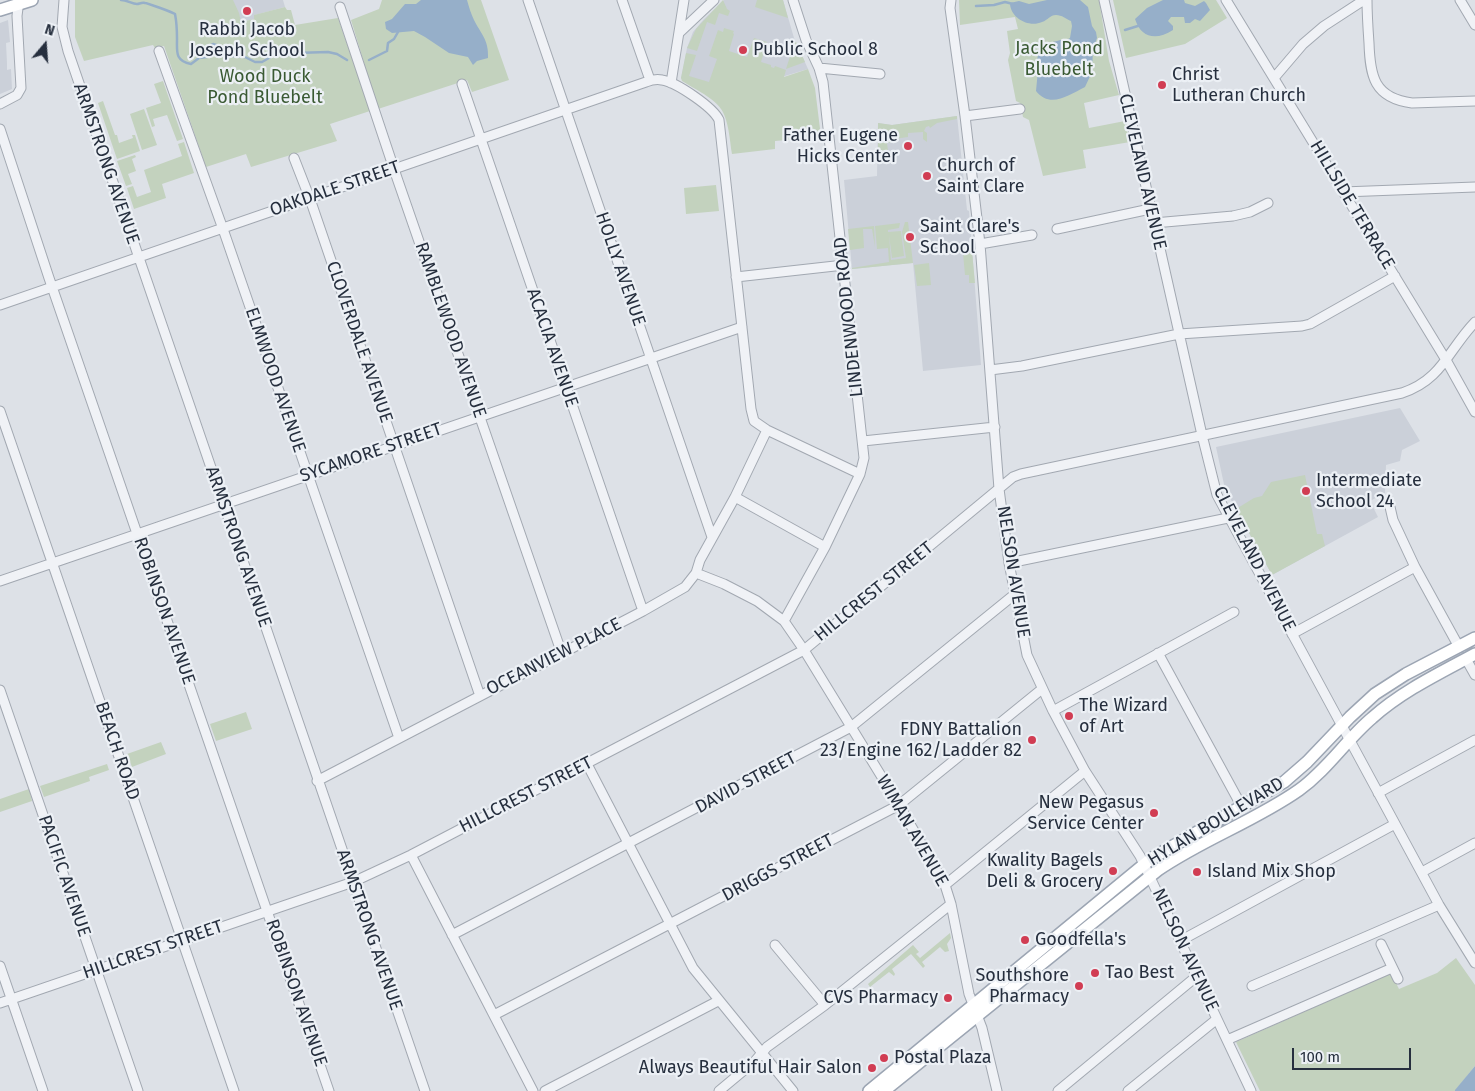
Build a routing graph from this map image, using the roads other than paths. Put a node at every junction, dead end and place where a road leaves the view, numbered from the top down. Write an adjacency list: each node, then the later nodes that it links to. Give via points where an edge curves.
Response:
1 (32, 0): 13 (main road)
2 (64, 0): 44 (street, ARMSTRONG AVENUE, via 64,40)
3 (528, 0): 28 (street, HOLLY AVENUE)
4 (622, 0): 22 (street)
5 (684, 0): 17 (street)
6 (714, 0): 17 (street)
7 (793, 0): 19 (street, LINDENWOOD ROAD)
8 (951, 0): 29 (street, NELSON AVENUE)
9 (1104, 0): 38 (street, CLEVELAND AVENUE)
10 (1226, 0): 21 (street, HILLSIDE TERRACE)
11 (1366, 0): 21 (street, via 1324,26 1303,44); 25 (street, via 1369,64 1376,82 1387,95 1412,103)
12 (1460, 0): 16 (street)
13 (19, 2): 15 (main road); 26 (street, via 21,88 17,95)
14 (340, 6): 33 (street, RAMBLEWOOD AVENUE)
15 (0, 10)
16 (1475, 25)
17 (679, 33): 23 (street)
18 (159, 51): 40 (street, ELMWOOD AVENUE)
19 (819, 68): 20 (street); 45 (street, LINDENWOOD ROAD)
20 (880, 74)
21 (1274, 78): 35 (street, HILLSIDE TERRACE)
22 (650, 80): 23 (street, OAKDALE STREET); 28 (street, OAKDALE STREET)
23 (671, 83): 47 (street, via 716,113 719,120)
24 (462, 84): 31 (street, ACACIA AVENUE)
25 (1475, 100)
26 (0, 104)
27 (1020, 109): 29 (street)
28 (566, 110): 31 (street, OAKDALE STREET); 53 (street, HOLLY AVENUE)
29 (965, 116): 43 (street, NELSON AVENUE)
30 (0, 129): 48 (street, ROBINSON AVENUE)
31 (480, 138): 33 (street, OAKDALE STREET); 56 (street, ACACIA AVENUE)
32 (294, 158): 36 (street, CLOVERDALE AVENUE)
33 (394, 169): 36 (street, OAKDALE STREET); 59 (street, RAMBLEWOOD AVENUE)
34 (1475, 187): 35 (street)
35 (1343, 192): 46 (street, HILLSIDE TERRACE)
36 (310, 198): 40 (street, OAKDALE STREET); 64 (street, CLOVERDALE AVENUE)
37 (1268, 203): 39 (street, via 1233,216)
38 (1150, 209): 39 (street, CLEVELAND AVENUE); 41 (street)
39 (1154, 222): 52 (street, CLEVELAND AVENUE)
40 (223, 229): 44 (street, OAKDALE STREET); 66 (street, ELMWOOD AVENUE)
41 (1057, 229)
42 (1032, 235): 43 (street)
43 (980, 244): 55 (street, NELSON AVENUE)
44 (138, 257): 48 (street, OAKDALE STREET); 69 (street, ARMSTRONG AVENUE)
45 (844, 265): 47 (street); 63 (street, LINDENWOOD ROAD)
46 (1395, 276): 52 (street, via 1310,324); 54 (street, HILLSIDE TERRACE)
47 (736, 277): 51 (street)
48 (52, 286): 49 (street, OAKDALE STREET); 72 (street, ROBINSON AVENUE)
49 (0, 305)
50 (1475, 322): 54 (street, HILLCREST STREET)
51 (742, 326): 53 (street, SYCAMORE STREET); 61 (street, via 751,409 754,421)
52 (1179, 334): 55 (street); 62 (street, CLEVELAND AVENUE)
53 (650, 357): 56 (street, SYCAMORE STREET); 73 (street, HOLLY AVENUE)
54 (1446, 360): 58 (street, HILLSIDE TERRACE); 62 (street, HILLCREST STREET, via 1431,378 1402,393)
55 (990, 370): 60 (street, NELSON AVENUE)
56 (565, 386): 59 (street, SYCAMORE STREET); 81 (street, ACACIA AVENUE)
57 (0, 411): 75 (street, BEACH ROAD)
58 (1475, 412)
59 (480, 416): 64 (street, SYCAMORE STREET); 89 (street, RAMBLEWOOD AVENUE)
60 (994, 427): 63 (street); 67 (street, NELSON AVENUE)
61 (767, 430): 65 (street); 68 (street)
62 (1202, 435): 67 (street, HILLCREST STREET, via 1022,474); 71 (street, CLEVELAND AVENUE, via 1217,495)
63 (863, 441): 65 (street, LINDENWOOD ROAD, via 864,458)
64 (394, 445): 66 (street, SYCAMORE STREET); 94 (street, CLOVERDALE AVENUE)
65 (860, 474): 74 (street, LINDENWOOD ROAD)
66 (308, 475): 69 (street, SYCAMORE STREET); 98 (street, ELMWOOD AVENUE)
67 (999, 489): 76 (street, NELSON AVENUE); 87 (street, HILLCREST STREET)
68 (735, 497): 73 (street); 74 (street)
69 (223, 504): 72 (street, SYCAMORE STREET); 103 (street, ARMSTRONG AVENUE)
70 (1390, 507): 77 (street)
71 (1228, 518): 76 (street); 84 (street, CLEVELAND AVENUE)
72 (138, 534): 75 (street, SYCAMORE STREET); 118 (street, ROBINSON AVENUE)
73 (712, 538): 78 (street)
74 (825, 547): 83 (street, LINDENWOOD ROAD)
75 (52, 563): 79 (street, SYCAMORE STREET); 121 (street, BEACH ROAD)
76 (1009, 563): 80 (street, NELSON AVENUE)
77 (1415, 567): 84 (street); 86 (street)
78 (696, 573): 81 (street, OCEANVIEW PLACE, via 685,587); 83 (street, via 757,602)
79 (0, 581)
80 (1015, 594): 92 (street, NELSON AVENUE, via 1027,655); 97 (street, DAVID STREET)
81 (643, 611): 89 (street, OCEANVIEW PLACE)
82 (1234, 612): 88 (street)
83 (784, 621): 87 (street, WIMAN AVENUE)
84 (1292, 634): 96 (street, CLEVELAND AVENUE)
85 (1475, 638): 86 (main road, HYLAN BOULEVARD)
86 (1459, 646): 96 (main road, HYLAN BOULEVARD, via 1384,688)
87 (804, 650): 97 (street, WIMAN AVENUE); 101 (street, HILLCREST STREET)
88 (1158, 653): 95 (street); 106 (street)
89 (562, 654): 94 (street, OCEANVIEW PLACE)
90 (1470, 656): 91 (street); 99 (main road, HYLAN BOULEVARD, via 1388,704)
91 (1475, 676)
92 (1042, 688): 95 (street, NELSON AVENUE); 105 (street, DRIGGS STREET)
93 (0, 690): 128 (street, PACIFIC AVENUE)
94 (480, 696): 98 (street, OCEANVIEW PLACE)
95 (1053, 711): 102 (street, NELSON AVENUE)
96 (1342, 725): 99 (street, CLEVELAND AVENUE); 106 (main road, HYLAN BOULEVARD, via 1293,775)
97 (851, 728): 105 (street, WIMAN AVENUE); 109 (street, DAVID STREET)
98 (399, 738): 103 (street, OCEANVIEW PLACE)
99 (1350, 740): 104 (street, CLEVELAND AVENUE); 113 (main road, HYLAN BOULEVARD, via 1324,769 1290,796 1180,855)
100 (1475, 740): 104 (street)
101 (587, 764): 109 (street); 110 (street, HILLCREST STREET)
102 (1085, 771): 111 (street, NELSON AVENUE); 115 (street)
103 (317, 781): 114 (street, ARMSTRONG AVENUE)
104 (1378, 793): 107 (street, CLEVELAND AVENUE)
105 (899, 805): 115 (street, WIMAN AVENUE); 119 (street, DRIGGS STREET)
106 (1242, 806): 111 (main road, HYLAN BOULEVARD)
107 (1395, 824): 112 (street, CLEVELAND AVENUE); 122 (street)
108 (1475, 843): 112 (street)
109 (628, 844): 119 (street); 120 (street, DAVID STREET)
110 (411, 855): 114 (street, HILLCREST STREET); 120 (street)
111 (1144, 864): 113 (street, NELSON AVENUE); 136 (main road, HYLAN BOULEVARD)
112 (1422, 872): 117 (street, CLEVELAND AVENUE)
113 (1150, 876): 122 (street, NELSON AVENUE); 136 (main road, HYLAN BOULEVARD)
114 (353, 882): 118 (street, HILLCREST STREET); 145 (street, ARMSTRONG AVENUE)
115 (945, 885): 116 (street, WIMAN AVENUE)
116 (951, 904): 135 (street); 136 (street, WIMAN AVENUE)
117 (1439, 906): 125 (street, CLEVELAND AVENUE); 131 (street)
118 (267, 911): 121 (street, HILLCREST STREET); 144 (street, ROBINSON AVENUE)
119 (670, 924): 133 (street, via 693,968); 137 (street, DRIGGS STREET)
120 (452, 935): 137 (street)
121 (182, 940): 128 (street, HILLCREST STREET); 143 (street, BEACH ROAD)
122 (1180, 941): 129 (street, NELSON AVENUE)
123 (1381, 944): 127 (street)
124 (775, 945): 135 (street)
125 (1475, 963)
126 (0, 966): 132 (street)
127 (1392, 968): 130 (street); 139 (street)
128 (97, 970): 132 (street, HILLCREST STREET); 142 (street, PACIFIC AVENUE)
129 (1197, 976): 138 (street, NELSON AVENUE); 153 (street)
130 (1398, 979)
131 (1252, 986)
132 (12, 999): 134 (street, HILLCREST STREET); 141 (street)
133 (718, 1001): 140 (street); 147 (street)
134 (0, 1003)
135 (826, 1005): 140 (street)
136 (975, 1010): 150 (main road, HYLAN BOULEVARD); 151 (main road, HYLAN BOULEVARD); 152 (street, WIMAN AVENUE)
137 (494, 1015): 146 (street)
138 (1217, 1019): 139 (street, NELSON AVENUE); 154 (street)
139 (1227, 1040): 155 (street, NELSON AVENUE)
140 (761, 1053): 148 (street); 149 (street)
141 (43, 1091)
142 (138, 1091)
143 (234, 1091)
144 (329, 1091)
145 (425, 1091)
146 (533, 1091)
147 (544, 1091)
148 (719, 1091)
149 (793, 1091)
150 (869, 1091)
151 (884, 1091)
152 (997, 1091)
153 (1058, 1091)
154 (1128, 1091)
155 (1250, 1091)

